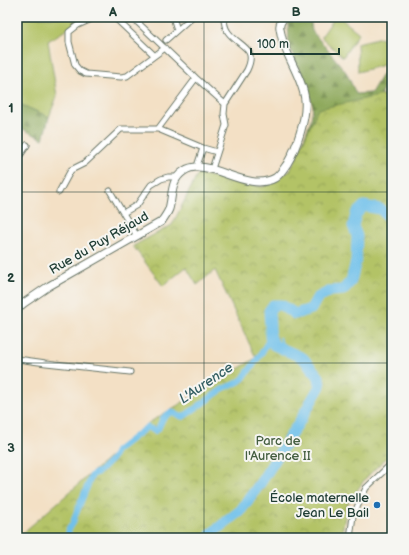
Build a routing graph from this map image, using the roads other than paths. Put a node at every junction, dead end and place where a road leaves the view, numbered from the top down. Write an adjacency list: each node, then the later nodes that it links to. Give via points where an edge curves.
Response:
1 (96, 17): 11 (street, via 69,32 75,65 80,71 86,74 127,76)
2 (114, 17): 11 (street)
3 (132, 17): 10 (street)
4 (173, 17): 8 (street)
5 (192, 17): 8 (street)
6 (224, 17): 13 (street, via 227,31 248,49 251,59 250,65)
7 (284, 17): 20 (street, via 280,26 282,39 305,100 299,139 277,177 263,182 244,180)
8 (177, 30): 9 (street)
9 (166, 40)
10 (165, 48): 11 (street); 12 (street)
11 (154, 55)
12 (196, 78): 13 (street); 14 (street)
13 (225, 104): 17 (street, via 226,125)
14 (158, 129): 16 (street); 23 (street, via 121,128 85,163 71,170)
15 (27, 145): 18 (street)
16 (203, 148): 17 (street); 19 (street)
17 (217, 152): 20 (street)
18 (17, 160)
19 (198, 167): 20 (street); 21 (street, via 184,171)
20 (212, 170)
21 (177, 177): 24 (street, via 161,179 151,185 137,205); 25 (street, Rue du Puy Réjaud, via 166,215 161,222)
22 (110, 191): 24 (street)
23 (59, 192)
24 (123, 213): 25 (street)
25 (137, 236): 26 (street, Rue du Puy Réjaud, via 49,286)
26 (17, 309)
27 (17, 359): 28 (street)
28 (130, 372)
29 (392, 463): 30 (street, via 366,488 353,516)
30 (350, 538)

